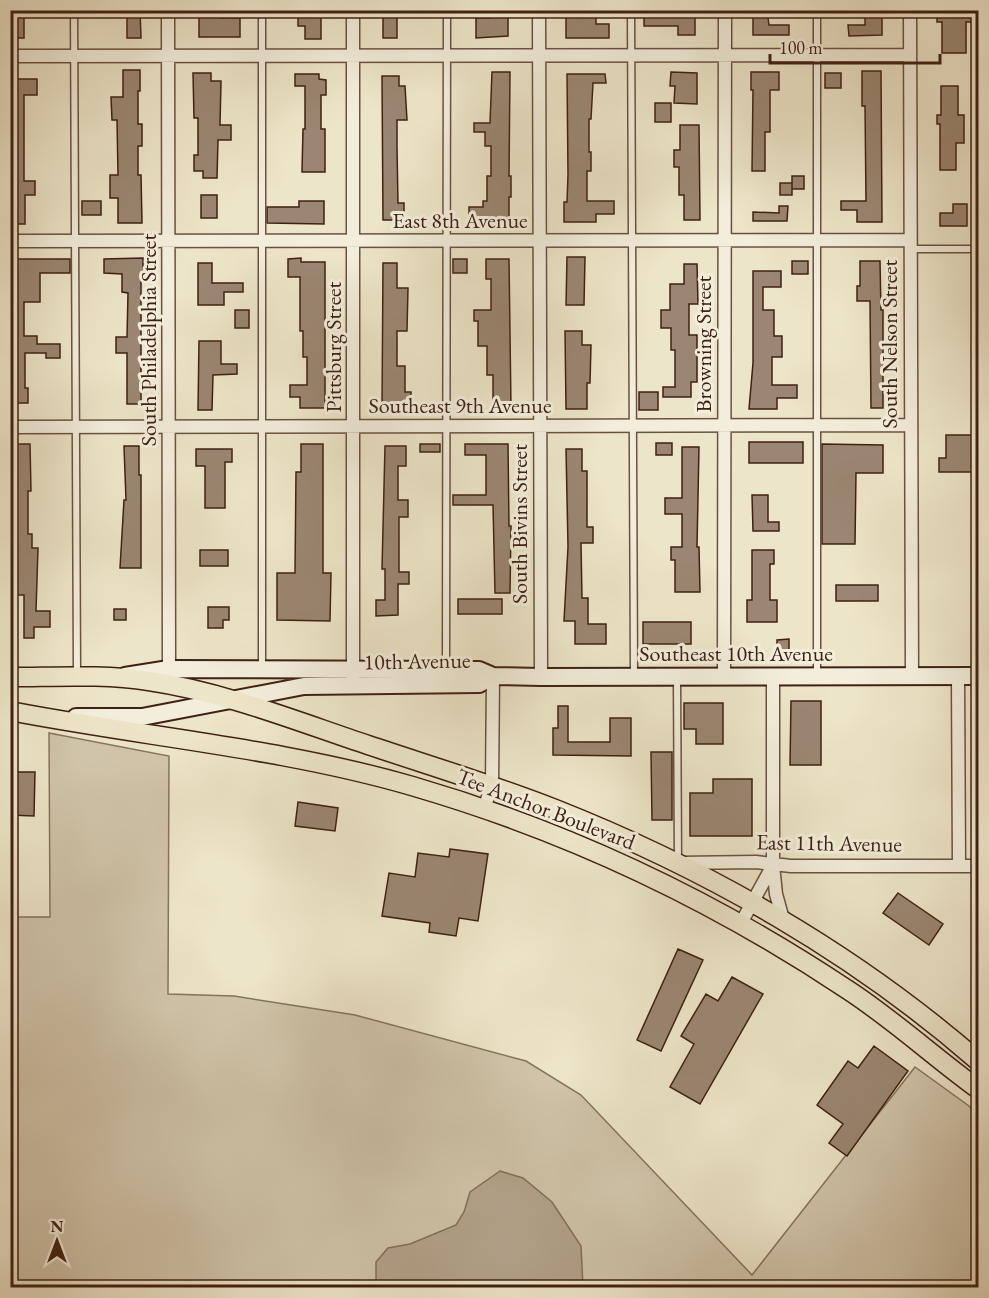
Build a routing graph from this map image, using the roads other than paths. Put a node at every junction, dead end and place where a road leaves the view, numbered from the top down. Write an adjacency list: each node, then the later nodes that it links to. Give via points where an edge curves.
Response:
1 (74, 10): 14 (lane)
2 (168, 10): 15 (street, South Philadelphia Street)
3 (262, 10): 16 (lane)
4 (353, 10): 17 (street, Pittsburg Street)
5 (447, 10): 18 (lane)
6 (538, 10): 19 (street, South Bivins Street)
7 (631, 10): 20 (lane)
8 (724, 10): 21 (street, Browning Street)
9 (817, 10): 11 (lane)
10 (910, 10): 12 (street, South Nelson Street)
11 (817, 55): 12 (street); 21 (street); 26 (lane)
12 (910, 55): 32 (street, South Nelson Street)
13 (10, 56): 14 (street)
14 (74, 56): 15 (street); 28 (lane)
15 (168, 56): 16 (street); 29 (street, South Philadelphia Street)
16 (262, 56): 17 (street); 30 (lane)
17 (353, 56): 18 (street); 31 (street, Pittsburg Street)
18 (447, 56): 19 (street); 22 (lane)
19 (538, 56): 20 (street); 23 (street, South Bivins Street)
20 (632, 56): 21 (street); 24 (lane)
21 (725, 56): 25 (street, Browning Street)
22 (446, 240): 23 (street, East 8th Avenue); 31 (street, East 8th Avenue); 38 (lane)
23 (540, 240): 24 (street, East 8th Avenue); 39 (street, South Bivins Street)
24 (632, 240): 25 (street, East 8th Avenue); 40 (lane)
25 (724, 240): 26 (street, East 8th Avenue); 41 (street, Browning Street)
26 (818, 240): 32 (street, East 8th Avenue); 34 (lane)
27 (10, 241): 28 (street, East 8th Avenue)
28 (75, 241): 29 (street, East 8th Avenue); 43 (lane)
29 (169, 241): 30 (street, East 8th Avenue); 44 (street, South Philadelphia Street)
30 (262, 241): 31 (street, East 8th Avenue); 36 (lane)
31 (354, 241): 37 (street, Pittsburg Street)
32 (910, 244): 33 (lane); 35 (street, South Nelson Street)
33 (978, 249)
34 (817, 425): 35 (street, Southeast 9th Avenue); 41 (street, Southeast 9th Avenue); 60 (lane)
35 (910, 425): 61 (street, South Nelson Street)
36 (262, 426): 37 (street, Southeast 9th Avenue); 44 (street, Southeast 9th Avenue); 45 (lane)
37 (354, 426): 38 (street, Southeast 9th Avenue); 54 (street, Pittsburg Street)
38 (446, 426): 39 (street, Southeast 9th Avenue); 47 (lane)
39 (540, 426): 40 (street, Southeast 9th Avenue); 55 (street, South Bivins Street)
40 (632, 426): 41 (street, Southeast 9th Avenue); 56 (lane)
41 (724, 426): 58 (street, Browning Street)
42 (10, 427): 43 (street, Southeast 9th Avenue)
43 (75, 427): 44 (street, Southeast 9th Avenue); 52 (lane)
44 (169, 427): 46 (street, South Philadelphia Street)
45 (262, 668): 46 (main road, 10th Avenue); 54 (main road, 10th Avenue)
46 (169, 669): 53 (main road, 10th Avenue)
47 (446, 670): 48 (main road, 10th Avenue, via 479,670); 54 (main road, 10th Avenue)
48 (493, 676): 54 (main road, 10th Avenue, via 479,684); 55 (main road, Southeast 10th Avenue); 65 (street)
49 (958, 676): 50 (main road, Southeast 10th Avenue); 61 (main road, Southeast 10th Avenue); 69 (street)
50 (978, 676)
51 (10, 677): 52 (main road)
52 (77, 677): 53 (main road)
53 (118, 677): 62 (main road, Tee Anchor Boulevard, via 179,686)
54 (353, 677): 62 (main road, 10th Avenue)
55 (541, 677): 56 (main road, Southeast 10th Avenue)
56 (634, 677): 57 (main road, Southeast 10th Avenue)
57 (677, 677): 58 (main road, Southeast 10th Avenue); 67 (lane)
58 (724, 677): 59 (main road, Southeast 10th Avenue)
59 (773, 677): 60 (main road, Southeast 10th Avenue); 68 (street)
60 (817, 677): 61 (main road, Southeast 10th Avenue)
61 (912, 677)
62 (229, 700): 64 (main road, 10th Avenue, via 142,717); 65 (main road, Tee Anchor Boulevard)
63 (10, 711): 64 (main road)
64 (39, 716): 66 (main road, Tee Anchor Boulevard, via 336,768)
65 (492, 786): 66 (street); 67 (main road, Tee Anchor Boulevard)
66 (484, 808): 72 (main road, Tee Anchor Boulevard, via 621,863)
67 (678, 863): 68 (street, East 11th Avenue); 71 (main road, Tee Anchor Boulevard)
68 (773, 864): 69 (street, East 11th Avenue); 71 (street); 73 (street)
69 (959, 866): 70 (street, East 11th Avenue)
70 (978, 866)
71 (752, 903): 72 (street); 73 (main road, Tee Anchor Boulevard)
72 (741, 923): 75 (main road, Tee Anchor Boulevard, via 850,991)
73 (784, 923): 74 (main road, Tee Anchor Boulevard, via 909,1005)
74 (978, 1061)
75 (972, 1084): 76 (main road)
76 (978, 1097)

